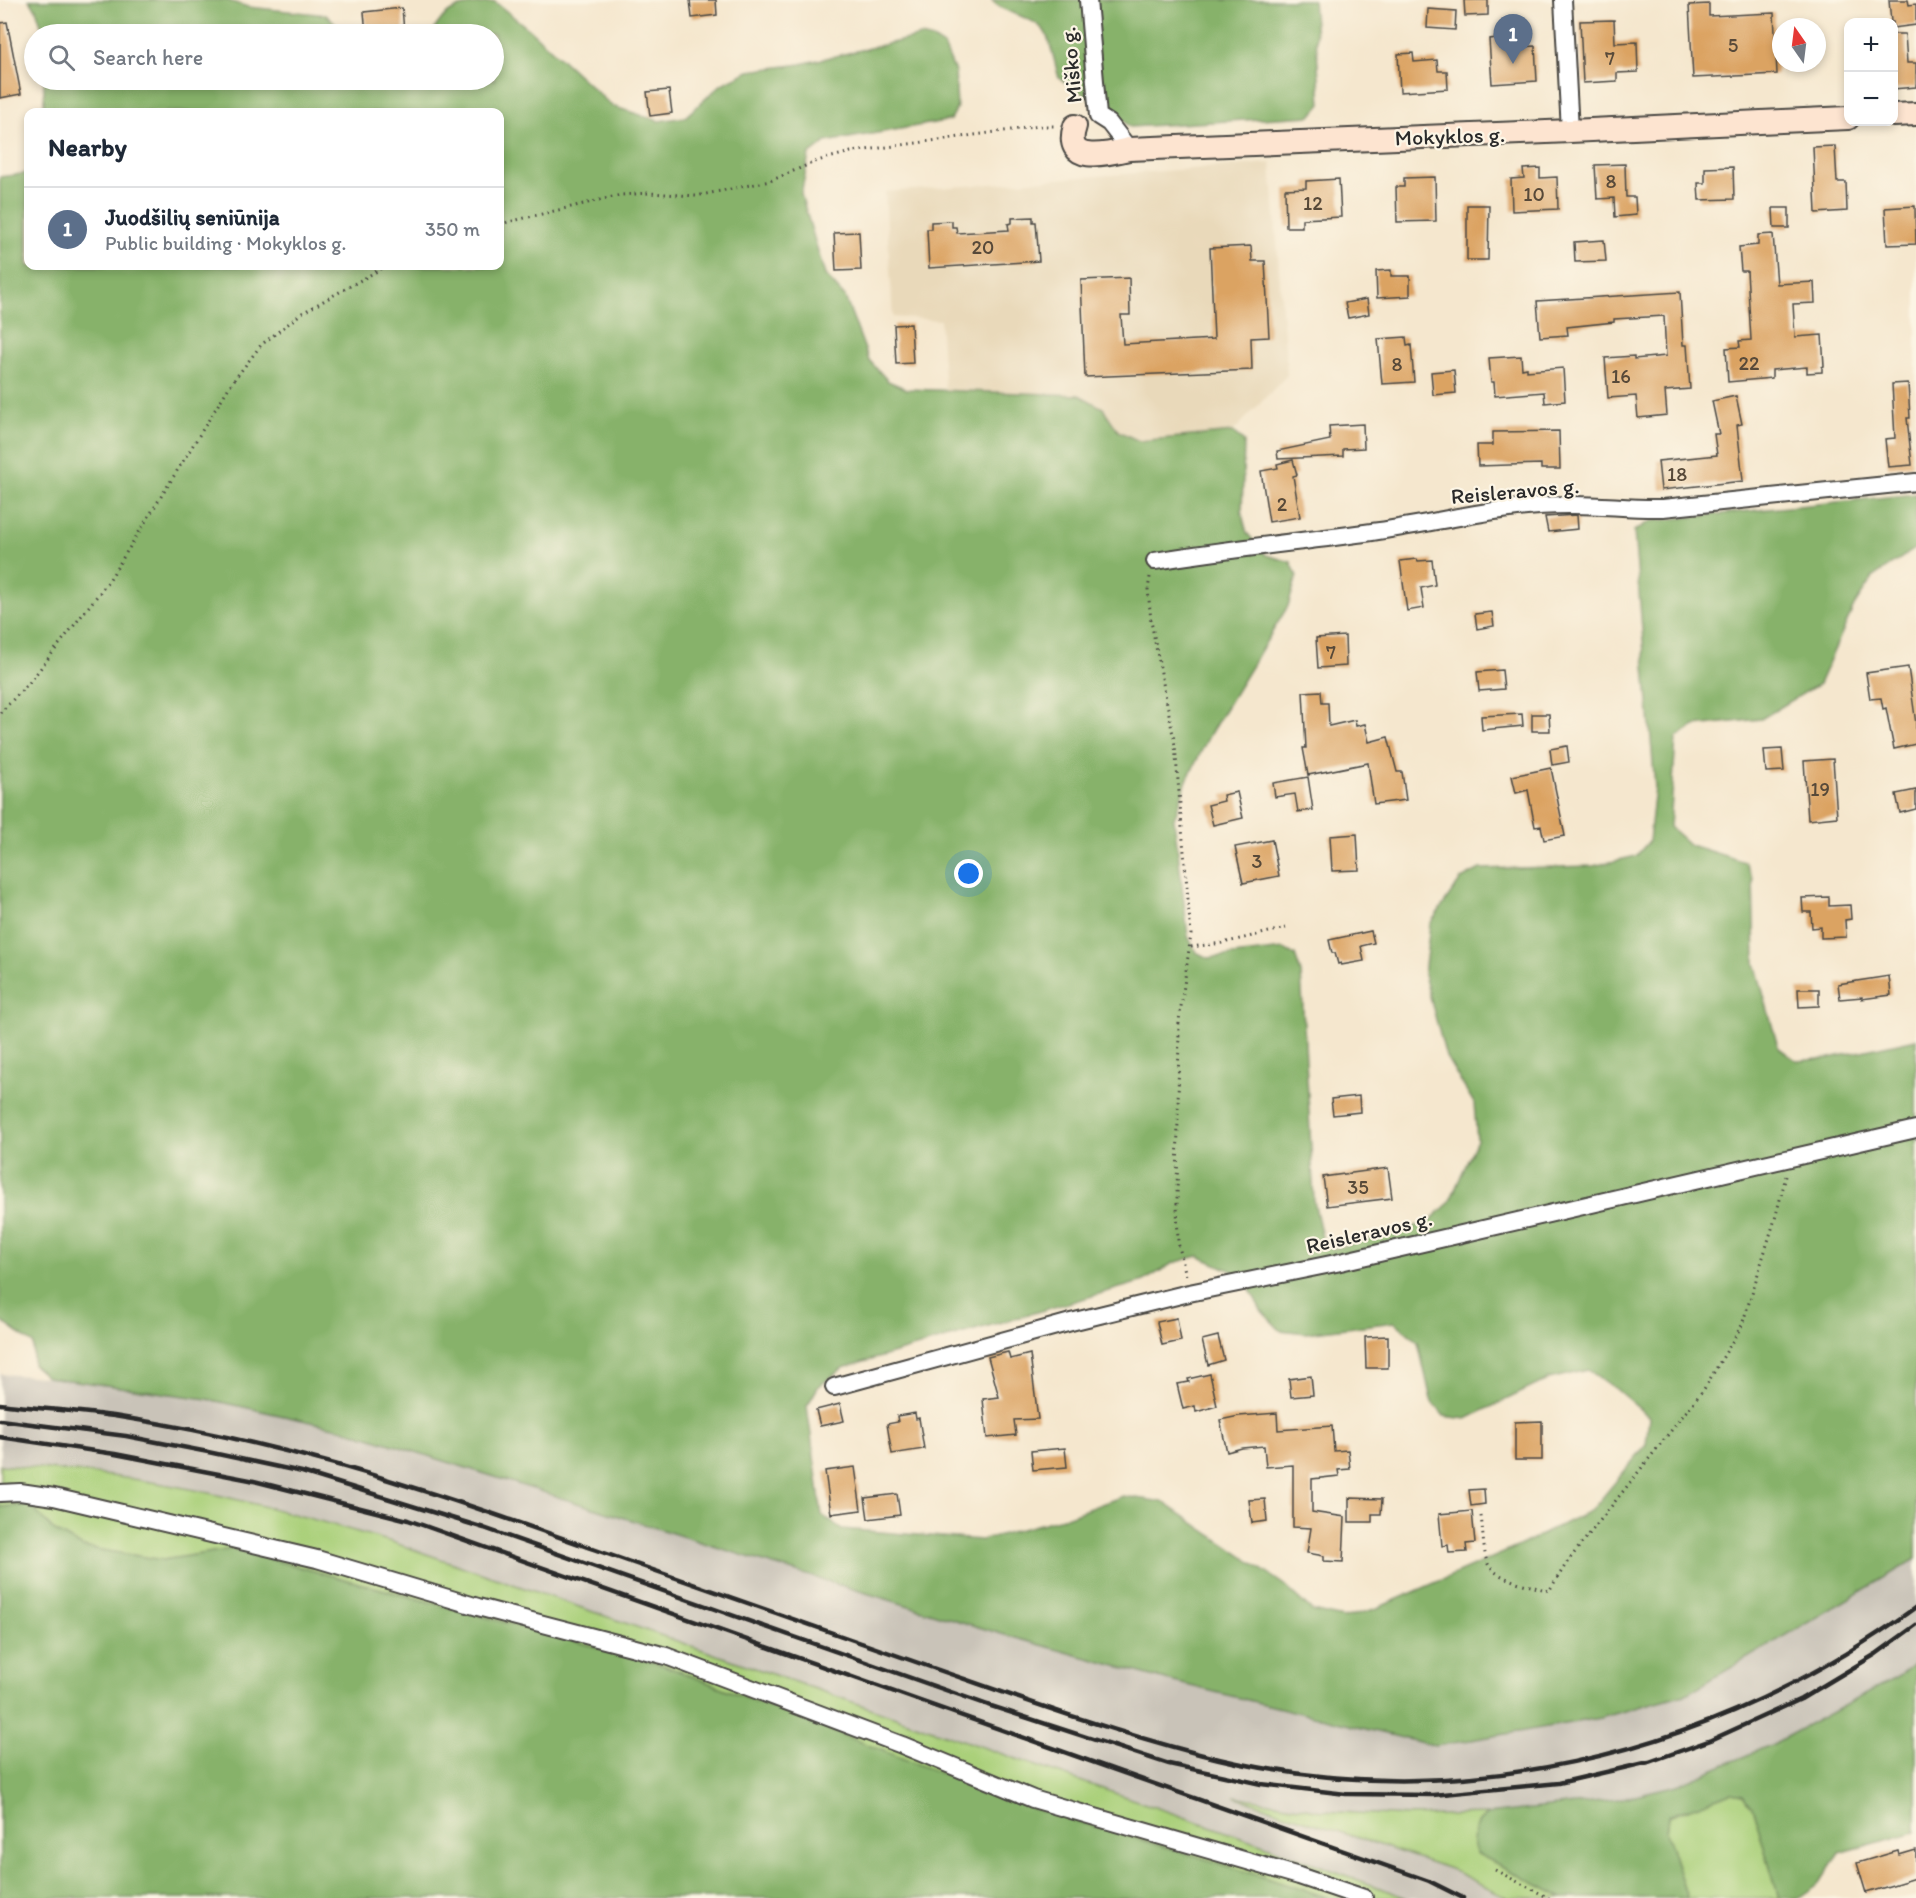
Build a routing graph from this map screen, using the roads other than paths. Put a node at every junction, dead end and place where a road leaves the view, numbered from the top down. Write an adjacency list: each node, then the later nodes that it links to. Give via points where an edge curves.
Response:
1 (1088, 0): 5 (street, Miško g.)
2 (1563, 0): 8 (street)
3 (1916, 114): 4 (main road)
4 (1898, 115)
5 (1098, 116): 7 (street); 9 (street, Miško g., via 1109,123)
6 (1844, 118): 8 (main road, Mokyklos g.)
7 (1075, 126): 9 (main road, Mokyklos g., via 1073,138 1083,153 1093,157)
8 (1570, 131): 9 (main road, Mokyklos g.)
9 (1129, 149)
10 (1916, 482): 11 (street, Reisleravos g., via 1663,508 1524,508)
11 (1155, 561)
12 (1916, 1128): 13 (street, Reisleravos g., via 1336,1263 1189,1293)
13 (834, 1387)
14 (0, 1493): 15 (street, via 54,1497 317,1559 478,1607 666,1656 1034,1799)
15 (1364, 1898)

